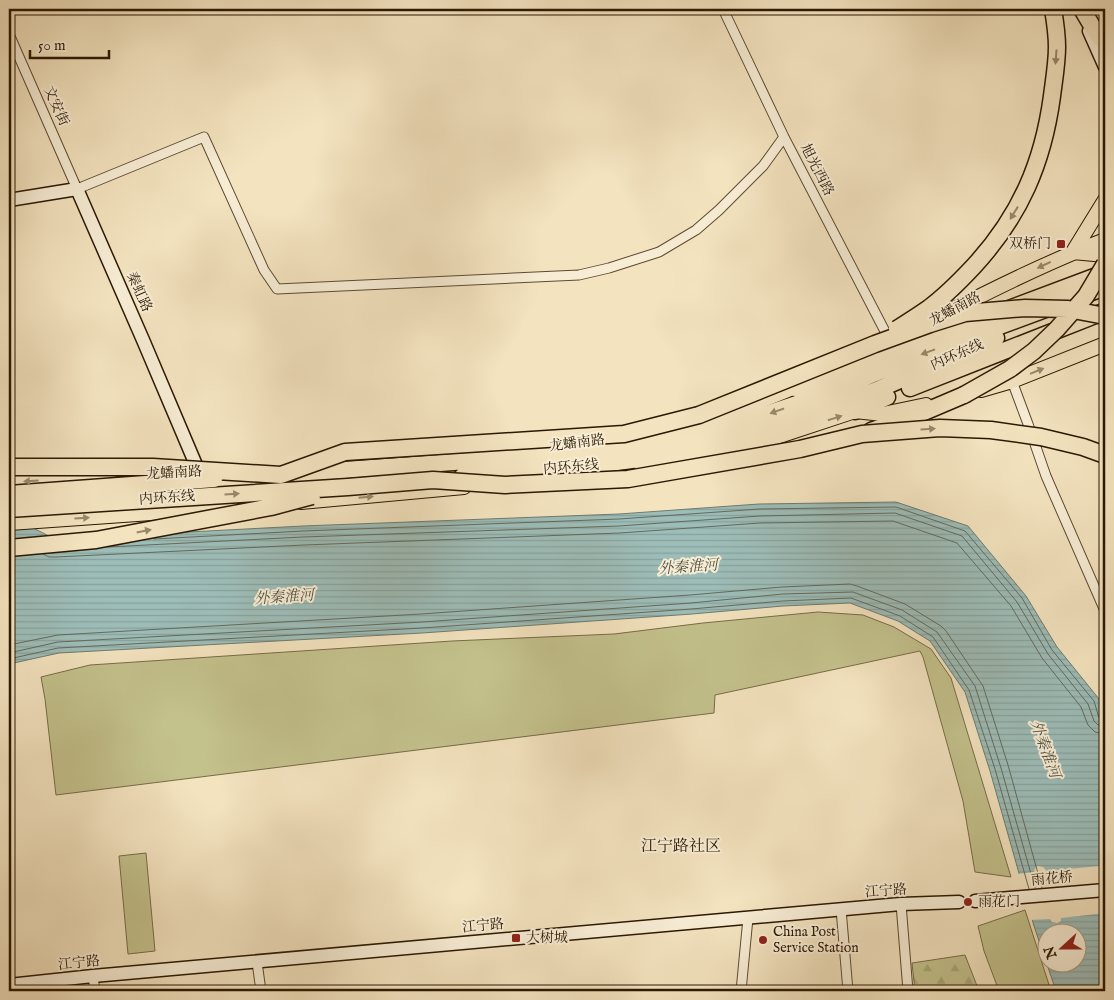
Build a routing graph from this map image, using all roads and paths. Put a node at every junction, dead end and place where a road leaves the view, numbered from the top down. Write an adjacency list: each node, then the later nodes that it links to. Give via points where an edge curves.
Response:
1 (723, 9): 10 (street, 旭光西路)
2 (1053, 9): 24 (highway, one-way to 24, bridge, via 1057,47 1050,114 1042,148 1021,201 1002,231 960,280)
3 (1077, 9): 9 (street)
4 (1082, 9): 8 (highway)
5 (1091, 9): 7 (highway)
6 (9, 34): 11 (street, 文安街)
7 (1105, 36)
8 (1105, 43)
9 (1105, 67)
10 (784, 137): 11 (street, via 762,166 696,230 659,252 579,275 277,289 264,270 204,137); 24 (street, 旭光西路)
11 (77, 189): 12 (street); 31 (street, 秦虹路)
12 (9, 200)
13 (1105, 200): 15 (main road)
14 (1105, 240): 15 (main road, 龙蟠南路)
15 (1073, 252): 16 (main road); 24 (main road, 龙蟠南路, one-way to 24, via 987,292)
16 (1105, 255)
17 (1105, 264): 28 (highway, bridge, via 1086,296 1057,329 1010,369 964,395)
18 (1105, 273): 24 (highway, bridge)
19 (1105, 287): 32 (highway, 内环东线, one-way to 32, bridge, via 811,399 702,434 649,446)
20 (1105, 298): 33 (highway, 内环东线, bridge, via 1006,334 877,390 741,438 675,454 610,463)
21 (1105, 311): 27 (highway, bridge)
22 (1105, 316): 24 (highway, bridge, via 1068,309 1034,308 965,313 930,324)
23 (1105, 344): 25 (main road, one-way to 23)
24 (880, 349): 26 (highway); 26 (main road, 龙蟠南路); 32 (highway, bridge, via 699,415 624,434 345,452)
25 (1012, 382): 27 (main road, via 883,414); 41 (street, via 1046,476)
26 (796, 388): 31 (main road, 龙蟠南路, via 724,416 661,435 568,443 513,452)
27 (855, 411): 38 (main road, one-way to 27, via 634,471 746,447)
28 (862, 434): 29 (highway, one-way to 29, bridge, via 940,428 991,430 1041,437); 33 (highway, bridge, via 800,449 628,479 505,485)
29 (1105, 455)
30 (9, 467): 32 (highway, bridge, via 153,467)
31 (199, 472): 34 (main road, 龙蟠南路, one-way to 34); 38 (main road)
32 (281, 474): 36 (highway, 内环东线, bridge)
33 (433, 480): 35 (highway, 内环东线, bridge)
34 (9, 482)
35 (348, 487): 37 (highway, 内环东线, one-way to 35, bridge); 40 (highway, one-way to 35, bridge, via 106,538 271,507)
36 (9, 494)
37 (9, 509)
38 (202, 510): 39 (main road, one-way to 38)
39 (9, 523)
40 (9, 548)
41 (1105, 611)
42 (1105, 890): 43 (street, 雨花桥)
43 (975, 901)
44 (959, 902): 45 (street, 江宁路)
45 (901, 904): 46 (street, 江宁路); 55 (street)
46 (841, 910): 47 (street, 江宁路); 54 (street)
47 (748, 918): 48 (street, 江宁路); 53 (street)
48 (257, 962): 49 (street, 江宁路); 52 (street)
49 (92, 976): 50 (street, 江宁路); 51 (street)
50 (9, 985)
51 (95, 991)
52 (261, 991)
53 (741, 991)
54 (848, 991)
55 (908, 991)

